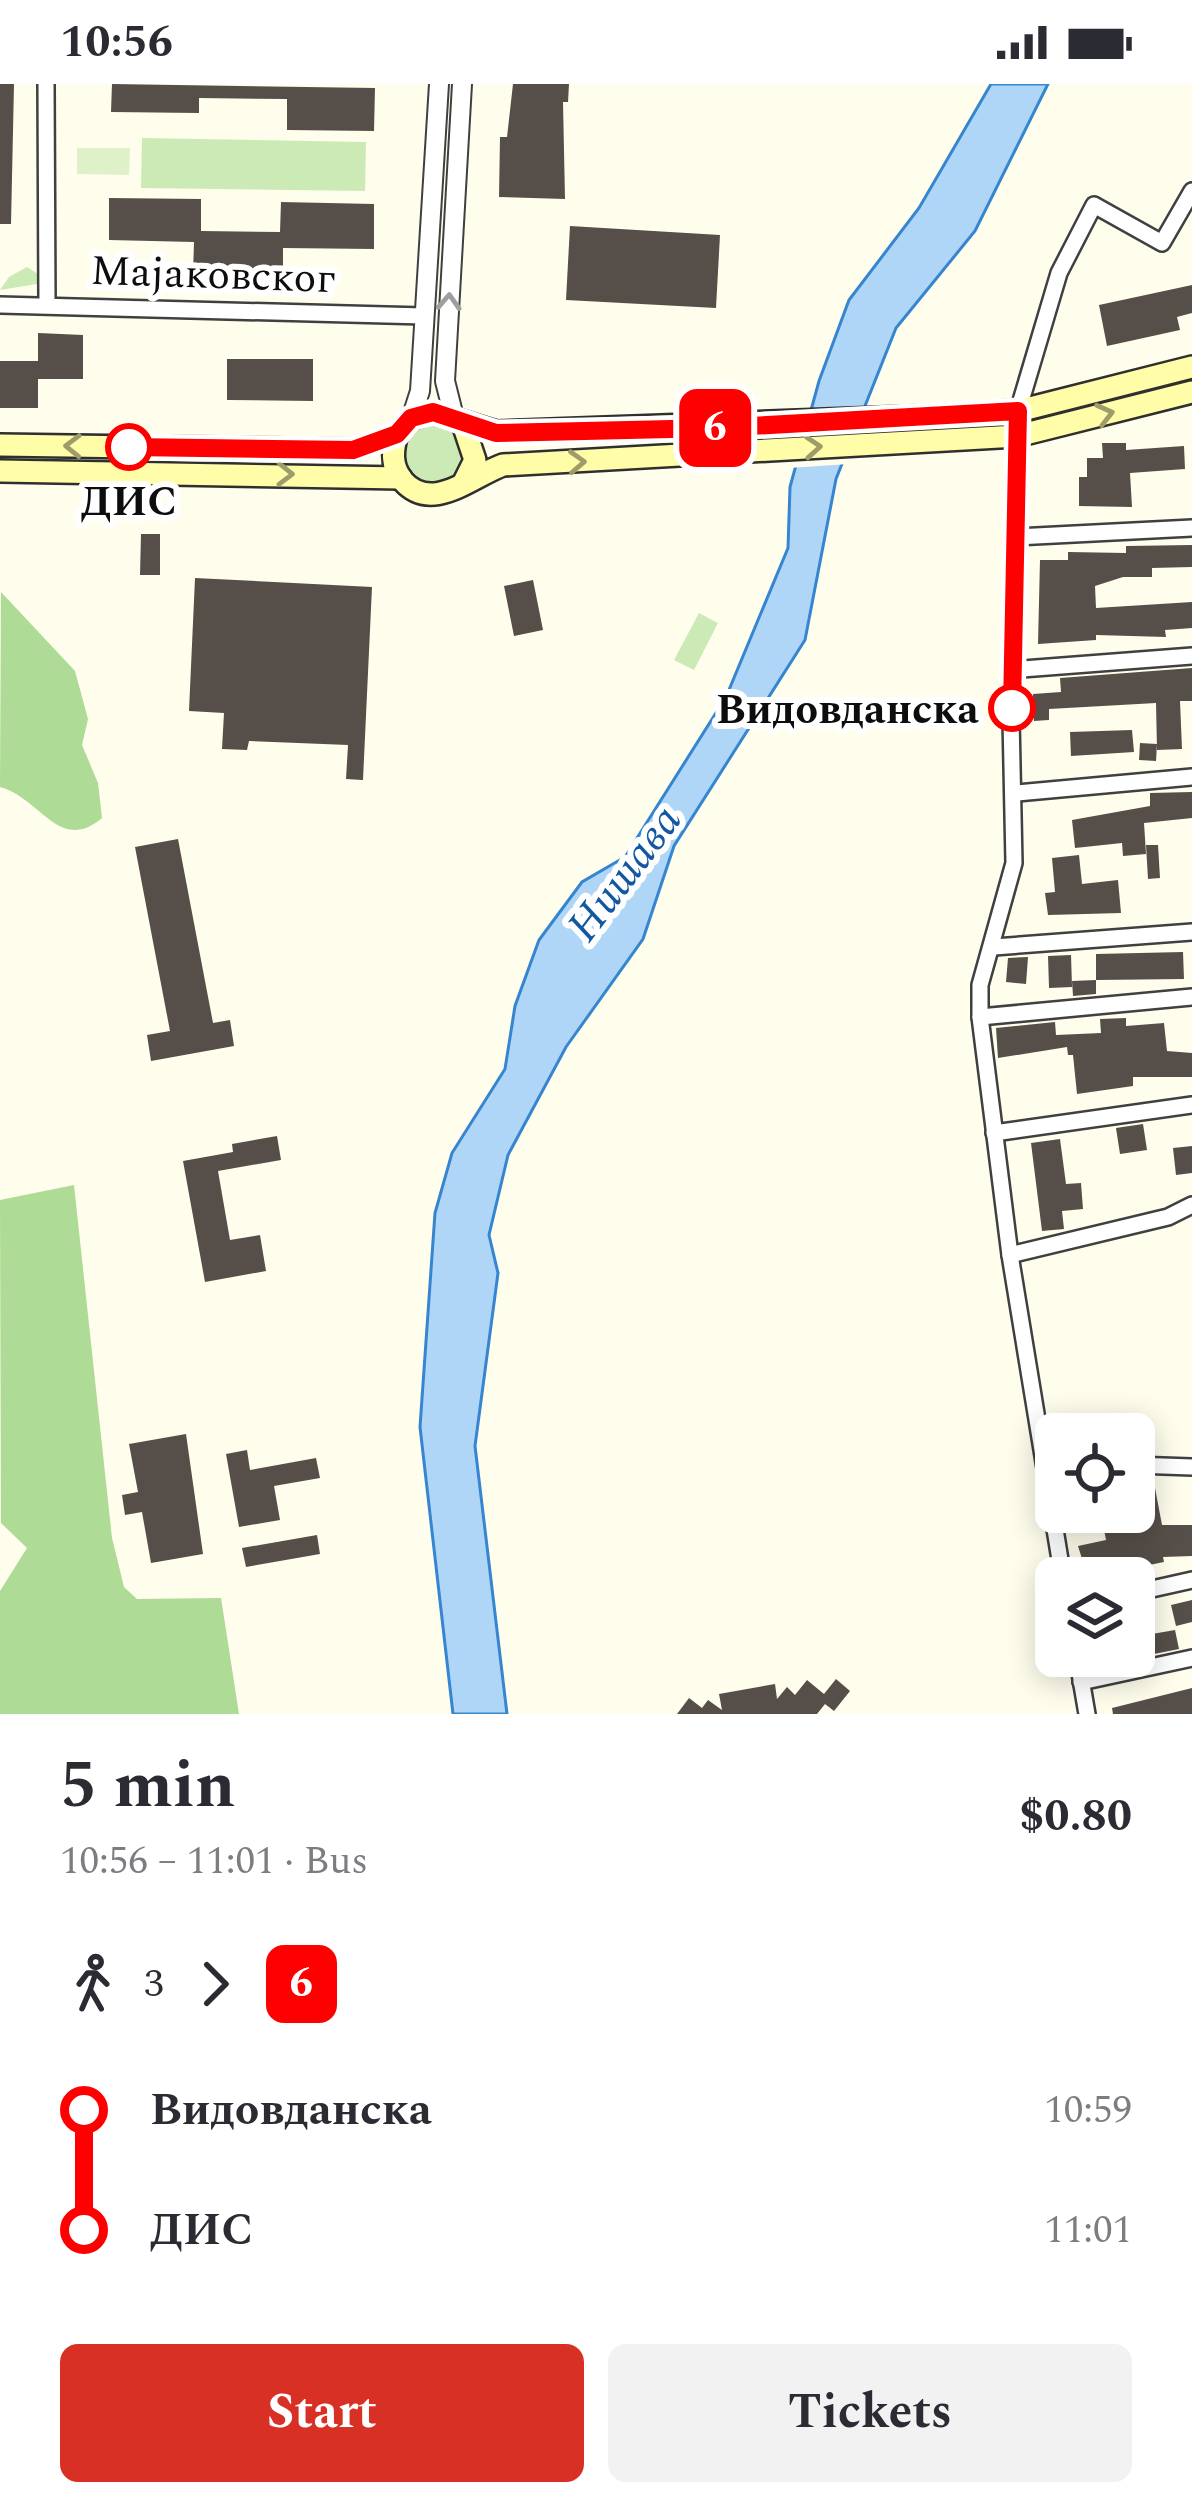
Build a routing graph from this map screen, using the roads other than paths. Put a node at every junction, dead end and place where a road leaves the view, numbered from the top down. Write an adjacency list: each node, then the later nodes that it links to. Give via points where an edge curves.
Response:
1 (46, 84): 6 (street)
2 (439, 84): 7 (street)
3 (462, 84): 11 (street, one-way to 3, via 445,381)
4 (1192, 191): 10 (street, via 1162,243 1094,205 1059,273)
5 (0, 305): 6 (street, Мајаковског)
6 (47, 305): 7 (street, Мајаковског)
7 (424, 316): 12 (street, via 421,391)
8 (1192, 367): 10 (main road)
9 (1192, 392): 13 (main road, one-way to 9)
10 (1018, 411): 11 (main road, via 496,433); 13 (street)
11 (459, 421): 12 (main road, via 433,412); 17 (main road, via 475,460)
12 (404, 426): 14 (main road, one-way to 14, via 335,451); 16 (main road, via 393,457)
13 (1017, 436): 17 (main road, one-way to 13, via 503,465); 19 (street)
14 (0, 445)
15 (0, 471): 16 (main road, one-way to 16)
16 (401, 478): 17 (main road, via 430,495)
17 (464, 483)
18 (1192, 527): 19 (street)
19 (1016, 537): 21 (street)
20 (1192, 656): 21 (street)
21 (1010, 670): 23 (street)
22 (1192, 777): 23 (street)
23 (1017, 793): 25 (street, via 1014,863)
24 (1192, 932): 25 (street)
25 (994, 947): 27 (street, via 980,985)
26 (1192, 997): 27 (street)
27 (980, 1017): 29 (street)
28 (1192, 1105): 29 (street)
29 (994, 1133): 31 (street)
30 (1192, 1205): 31 (street)
31 (1010, 1255): 32 (street)
32 (1039, 1413)
33 (1155, 1466): 34 (street)
34 (1192, 1467)
35 (1192, 1580): 36 (street)
36 (1155, 1588)
37 (1192, 1658): 39 (street)
38 (1081, 1677): 39 (street)
39 (1082, 1682): 40 (street)
40 (1087, 1714)

